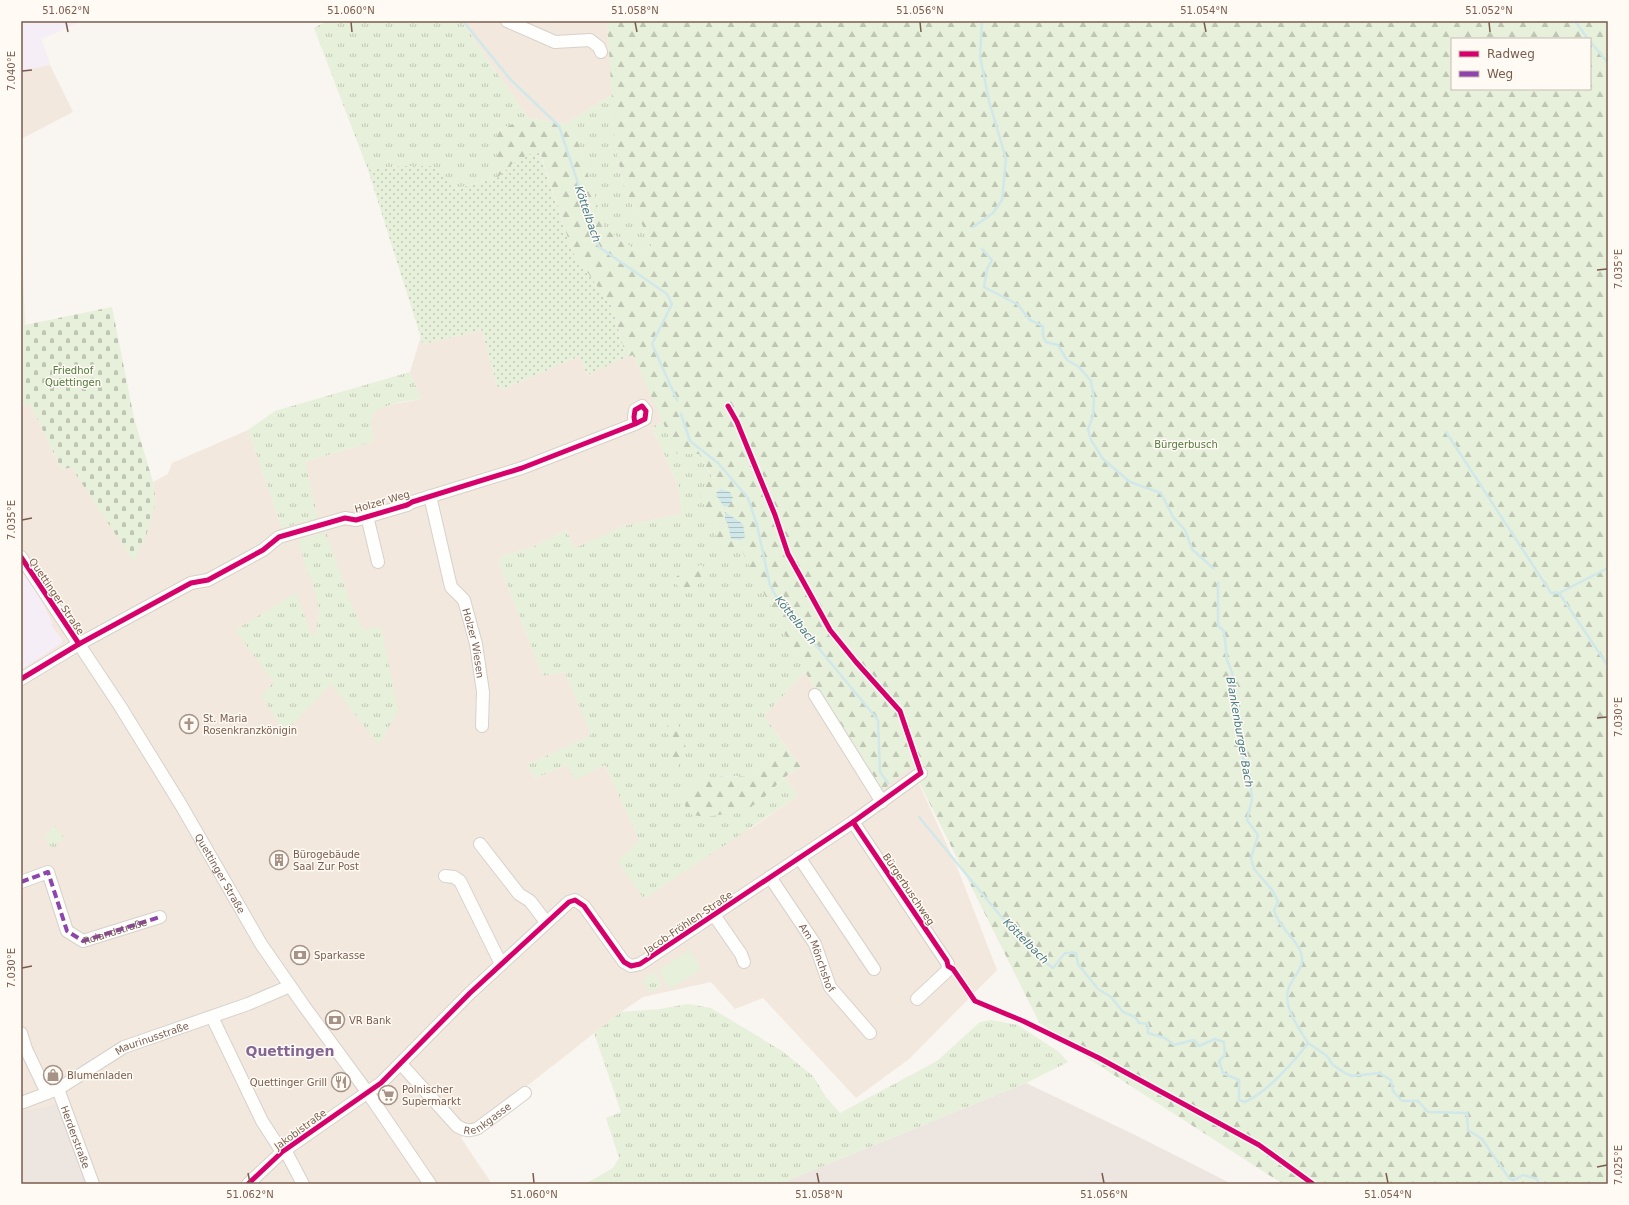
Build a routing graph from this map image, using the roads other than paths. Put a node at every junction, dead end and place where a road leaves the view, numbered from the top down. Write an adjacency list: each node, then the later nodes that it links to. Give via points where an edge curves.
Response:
1 (507, 21): 2 (street, via 555,42 590,40 599,46)
2 (601, 52)
3 (635, 424): 4 (street, Holzer Weg, via 535,464)
4 (430, 496): 5 (street, Holzer Weg); 11 (street, Holzer Wiesen, via 451,587 464,600 476,644 482,692)
5 (368, 516): 7 (street, Holzer Weg); 8 (street, Holzer Weg, via 356,520 345,518 279,537 263,550 219,574 203,582 191,583)
6 (21, 557): 8 (street, Quettinger Straße)
7 (378, 562)
8 (79, 644): 9 (street, Holzer Weg); 26 (street, Quettinger Straße, via 181,805 261,944)
9 (21, 679)
10 (815, 695): 13 (street)
11 (482, 726)
12 (921, 773): 13 (street, Jacob-Fröhlen-Straße)
13 (882, 802): 14 (street, Jacob-Fröhlen-Straße)
14 (853, 822): 16 (street, Jacob-Fröhlen-Straße); 27 (street, Bürgerbuschweg, via 948,964 947,971)
15 (480, 844): 22 (street, via 519,894 530,901)
16 (799, 857): 18 (street, Jacob-Fröhlen-Straße); 25 (street)
17 (445, 876): 24 (street, via 460,881)
18 (770, 877): 20 (street, Jacob-Fröhlen-Straße); 30 (street, Am Mönchshof, via 815,944 830,987)
19 (21, 882): 21 (street, Rolandstraße, via 48,872 67,932 83,941)
20 (714, 915): 22 (street, Jacob-Fröhlen-Straße, via 646,961 631,966 624,962 579,902 569,902); 23 (street, Jacob-Fröhlen-Straße)
21 (160, 917)
22 (546, 922): 24 (street, Jacob-Fröhlen-Straße)
23 (744, 962)
24 (501, 964): 31 (street, Jacob-Fröhlen-Straße)
25 (874, 969)
26 (290, 986): 28 (street, Maurinusstraße); 33 (street, Quettinger Straße)
27 (917, 1000)
28 (212, 1017): 32 (street, Maurinusstraße, via 124,1047); 36 (street, via 262,1121)
29 (21, 1033): 32 (street, via 26,1049)
30 (870, 1034)
31 (401, 1064): 33 (street, Jacob-Fröhlen-Straße); 34 (street, Renkgasse, via 463,1130 478,1128)
32 (52, 1091): 35 (street, Maurinusstraße); 37 (street, Herderstraße)
33 (368, 1093): 36 (street, Jakobistraße); 40 (street, Quettinger Straße)
34 (525, 1093)
35 (21, 1103)
36 (284, 1151): 38 (street, Jakobistraße); 39 (street, Jakobistraße)
37 (93, 1184)
38 (248, 1184)
39 (303, 1184)
40 (430, 1184)

